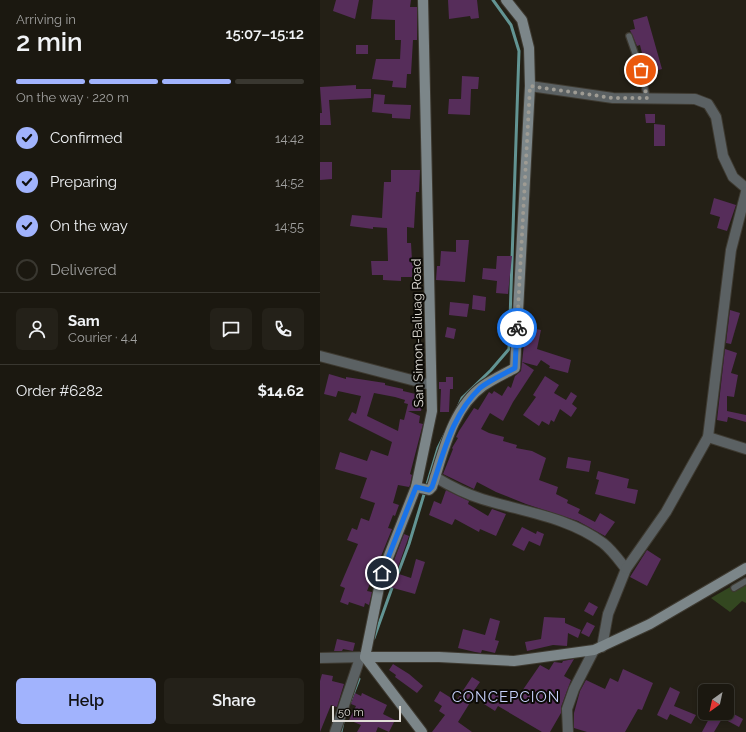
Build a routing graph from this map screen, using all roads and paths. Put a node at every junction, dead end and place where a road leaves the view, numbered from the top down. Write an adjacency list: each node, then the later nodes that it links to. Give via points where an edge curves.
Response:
1 (423, 0): 9 (main road, San Simon-Baliuag Road)
2 (506, 0): 4 (main road, via 522,20 529,48)
3 (629, 36): 5 (lane, via 641,70)
4 (530, 86): 5 (street, via 613,98); 12 (main road, via 515,368 482,387 465,405 449,435)
5 (647, 98): 6 (street, via 695,99 708,104 716,117 723,156 733,177)
6 (746, 188)
7 (746, 192): 10 (street, via 731,250)
8 (320, 356): 9 (street)
9 (431, 385): 13 (main road, San Simon-Baliuag Road, via 432,412)
10 (708, 437): 11 (street); 15 (street, via 666,512)
11 (746, 448)
12 (435, 477): 13 (main road, via 429,490); 15 (street, via 482,499 550,517 580,529 603,544)
13 (416, 487): 19 (main road, San Simon-Baliuag Road, via 382,573)
14 (746, 568): 18 (main road, via 650,624)
15 (626, 569): 18 (street)
16 (746, 581): 17 (lane)
17 (734, 588)
18 (598, 648): 19 (main road, via 514,661 439,657); 23 (street, via 574,689 567,709)
19 (363, 657): 20 (street); 21 (street); 22 (main road)
20 (320, 658)
21 (335, 732)
22 (422, 732)
23 (568, 732)

